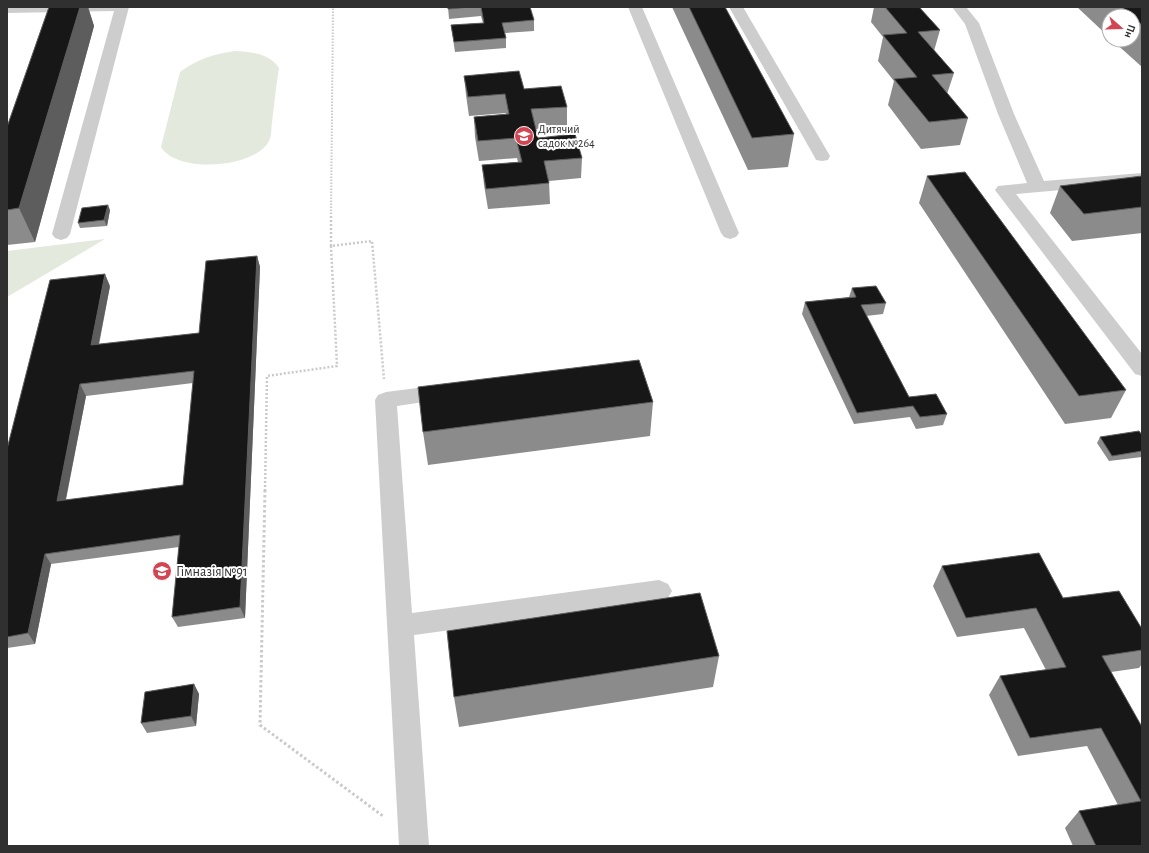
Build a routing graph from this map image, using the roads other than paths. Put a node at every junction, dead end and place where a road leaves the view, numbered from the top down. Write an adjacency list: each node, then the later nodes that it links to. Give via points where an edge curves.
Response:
1 (635, 7): 8 (lane)
2 (736, 7): 5 (lane)
3 (959, 7): 7 (lane, via 972,23 1006,114)
4 (7, 9): 9 (lane, via 122,8)
5 (822, 156)
6 (1142, 178): 7 (lane)
7 (1037, 186): 10 (lane, via 1004,190)
8 (730, 233)
9 (61, 234)
10 (1142, 369)
11 (472, 390): 13 (lane, via 386,400)
12 (659, 591): 13 (lane)
13 (401, 626): 14 (lane)
14 (414, 842)

